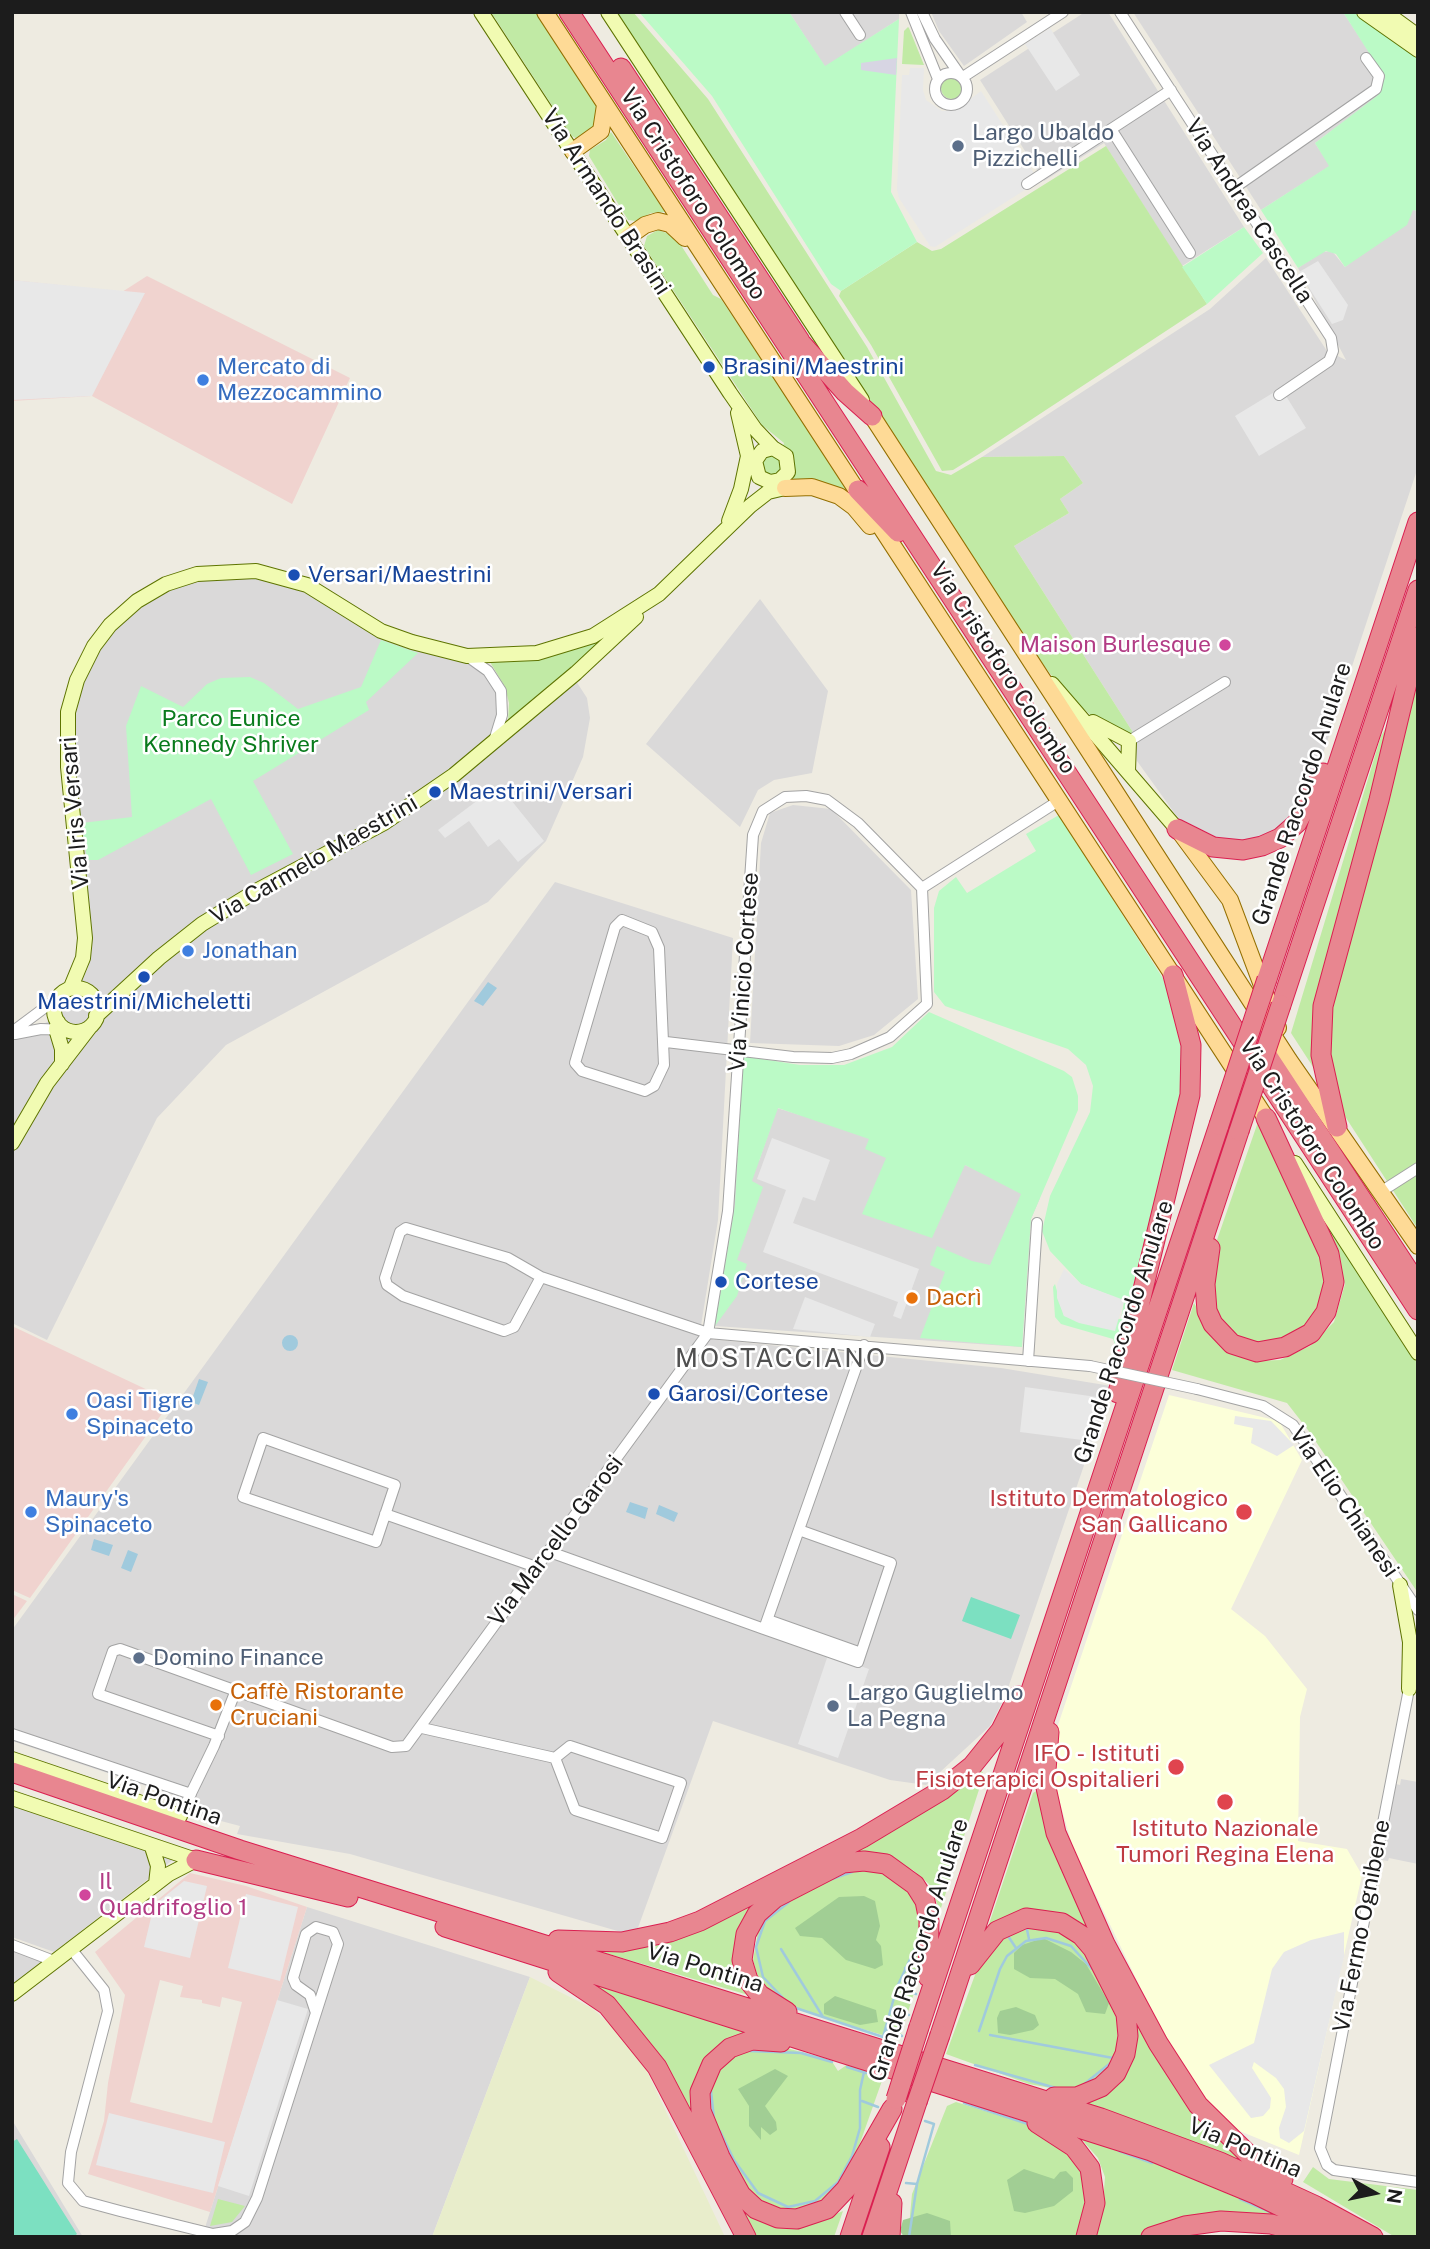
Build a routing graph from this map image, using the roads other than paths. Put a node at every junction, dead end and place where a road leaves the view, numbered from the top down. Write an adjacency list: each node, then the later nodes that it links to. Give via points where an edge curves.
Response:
1 (481, 12): 22 (street, Via Armando Brasini)
2 (545, 12): 20 (main road, Via Cristoforo Colombo)
3 (569, 12): 39 (highway, Via Cristoforo Colombo)
4 (585, 12): 28 (highway, Via Cristoforo Colombo)
5 (608, 12): 31 (street, Via Cristoforo Colombo)
6 (845, 12): 13 (street)
7 (911, 12): 18 (street)
8 (922, 12): 17 (street)
9 (1063, 12): 17 (street)
10 (1120, 12): 19 (street, Via Andrea Cascella)
11 (1364, 12): 15 (street)
12 (1385, 12): 14 (street)
13 (860, 35)
14 (1418, 36)
15 (1418, 50)
16 (1366, 58): 24 (street, via 1379,76 1376,89)
17 (961, 76): 18 (street, via 947,72); 18 (street, via 967,83 966,95 954,104 937,99)
18 (937, 79)
19 (1171, 90): 21 (street); 24 (street, Via Andrea Cascella)
20 (605, 105): 22 (main road, via 603,128); 26 (main road, Via Cristoforo Colombo)
21 (1111, 129): 23 (street); 27 (street)
22 (573, 150): 25 (street, Via Armando Brasini)
23 (1027, 184)
24 (1234, 188): 30 (street, Via Andrea Cascella, via 1332,342 1329,361)
25 (628, 237): 26 (main road, via 648,223 662,222); 29 (street, Via Armando Brasini)
26 (696, 244): 35 (main road, Via Cristoforo Colombo)
27 (1190, 253)
28 (803, 344): 31 (highway); 73 (highway, Via Cristoforo Colombo)
29 (730, 393): 32 (street, Via Armando Brasini); 33 (street, Via Armando Brasini)
30 (1279, 395)
31 (872, 416): 43 (main road, Via Cristoforo Colombo)
32 (773, 448): 33 (street); 34 (street, Via Armando Brasini, via 789,461 788,472)
33 (751, 461): 34 (street, via 764,480); 37 (street)
34 (776, 487): 37 (street, Via Iris Versari); 46 (main road, via 824,490 854,507 973,682)
35 (858, 490): 39 (highway, via 901,536 941,592); 46 (main road, Via Cristoforo Colombo)
36 (1418, 522): 44 (highway, Grande Raccordo Anulare)
37 (725, 528): 41 (street, Via Iris Versari, via 659,594)
38 (1418, 590): 68 (highway, Grande Raccordo Anulare, bridge)
39 (957, 605): 74 (highway, Via Cristoforo Colombo)
40 (1418, 637): 65 (highway, via 1323,1006 1321,1055)
41 (605, 638): 42 (street, Via Iris Versari, via 537,653); 49 (street, Via Carmelo Maestrini)
42 (467, 656): 49 (street, via 488,671 500,691 502,715); 55 (street, Via Iris Versari, via 387,634 316,590 265,573 228,570 197,574 166,584 132,604 89,655 67,717 68,779 85,939)
43 (1033, 663): 47 (street); 62 (main road, Via Cristoforo Colombo)
44 (1366, 680): 52 (highway, via 1315,792 1287,833 1262,846 1233,850 1200,843); 79 (highway, Grande Raccordo Anulare, bridge)
45 (1225, 682): 48 (street)
46 (997, 703): 51 (main road, Via Cristoforo Colombo)
47 (1074, 709): 48 (street); 50 (street)
48 (1129, 741): 50 (street)
49 (493, 744): 57 (street, Via Carmelo Maestrini, via 391,819 209,919 159,958)
50 (1128, 771): 52 (street)
51 (1060, 800): 53 (street); 54 (main road, Via Cristoforo Colombo)
52 (1177, 829): 62 (main road, via 1230,900)
53 (922, 888): 61 (street, via 927,1004 890,1037 846,1055 800,1058); 61 (street, Via Vinicio Cortese, via 858,823 830,802 798,796 769,805 753,835)
54 (1173, 975): 64 (main road, Via Cristoforo Colombo); 79 (highway, via 1191,1045 1191,1095 1139,1297)
55 (71, 987): 56 (street); 57 (street, via 92,995 97,1005)
56 (59, 997): 58 (street, via 55,1007); 59 (street)
57 (93, 1021): 58 (street, via 79,1032); 63 (street, Via Carmelo Maestrini)
58 (60, 1027): 59 (street); 63 (street)
59 (12, 1034)
60 (666, 1042): 60 (street, via 657,938 622,920 615,927 576,1065 582,1071 648,1091 663,1069); 61 (street)
61 (739, 1051): 75 (street, Via Vinicio Cortese, via 729,1211)
62 (1289, 1060): 65 (main road, Via Cristoforo Colombo)
63 (61, 1064): 66 (street, Via Carmelo Maestrini)
64 (1266, 1118): 68 (highway, via 1314,1219 1334,1274 1322,1320 1311,1333 1285,1347 1258,1352 1239,1348 1209,1319 1205,1284); 77 (street, Via Cristoforo Colombo)
65 (1337, 1127): 69 (main road, Via Cristoforo Colombo)
66 (12, 1143)
67 (1418, 1168): 69 (street)
68 (1224, 1179): 91 (highway, Grande Raccordo Anulare)
69 (1382, 1191): 71 (main road, Via Cristoforo Colombo)
70 (1037, 1223): 78 (street)
71 (1418, 1247)
72 (541, 1277): 72 (street, Via Elio Chianesi, via 512,1259 404,1228 385,1278 402,1296 505,1331 514,1327); 75 (street, Via Elio Chianesi)
73 (1418, 1285)
74 (1418, 1310)
75 (708, 1333): 76 (street, Via Elio Chianesi); 82 (street, Via Marcello Garosi)
76 (864, 1345): 78 (street, Via Elio Chianesi); 81 (street)
77 (1418, 1353)
78 (1028, 1361): 84 (street, Via Elio Chianesi, bridge, via 1090,1366 1197,1389 1263,1406 1293,1424)
79 (1103, 1474): 86 (highway, Grande Raccordo Anulare)
80 (386, 1514): 80 (street, via 395,1485 263,1438 243,1497 376,1542); 83 (street)
81 (799, 1531): 87 (street); 87 (street, via 891,1563 860,1657)
82 (550, 1552): 83 (street, Via Marcello Garosi); 87 (street)
83 (538, 1568): 92 (street, Via Marcello Garosi)
84 (1400, 1585): 85 (street, Via Elio Chianesi); 89 (street)
85 (1418, 1610)
86 (1057, 1612): 106 (highway, via 992,1744 956,1780 897,1819 670,1932 612,1943); 113 (highway, Grande Raccordo Anulare)
87 (766, 1624)
88 (1418, 1670): 89 (street, Via Fermo Ognibene)
89 (1413, 1685): 118 (street, Via Fermo Ognibene, via 1320,2148 1325,2162 1338,2171)
90 (236, 1690): 92 (street, Via Marcello Garosi, via 392,1747 402,1747); 94 (street); 94 (street, via 120,1649 112,1652 98,1694)
91 (1054, 1690): 111 (highway, Grande Raccordo Anulare); 119 (highway, via 1045,1773 1056,1833 1105,1944 1158,2043 1198,2105 1227,2136 1254,2160 1329,2207)
92 (422, 1728): 95 (street)
93 (12, 1734): 99 (street)
94 (219, 1736): 99 (street)
95 (555, 1758): 95 (street, via 575,1810 662,1838 681,1783 570,1746)
96 (12, 1759): 101 (street, Via Pontina)
97 (12, 1772): 105 (highway, Via Pontina)
98 (12, 1785): 105 (highway, Via Pontina)
99 (191, 1794): 101 (street)
100 (12, 1798): 102 (street, Via Pontina)
101 (180, 1816): 105 (highway)
102 (152, 1847): 103 (street, Via Pontina); 104 (street, via 159,1866)
103 (196, 1860): 104 (street); 105 (highway)
104 (156, 1884): 108 (street)
105 (348, 1890): 106 (highway, Via Pontina)
106 (517, 1943): 114 (highway, Via Pontina); 120 (highway, via 591,1992 624,2024 670,2089)
107 (12, 1945): 109 (street)
108 (72, 1950): 109 (street); 112 (street, via 104,1990 108,2011 71,2152 68,2183 83,2201 120,2211 213,2234 232,2231 245,2222 257,2198)
109 (54, 1961): 110 (street)
110 (12, 1994)
111 (948, 2010): 115 (highway, via 985,1943 1016,1921 1055,1920 1075,1930 1093,1949 1126,2014 1128,2042 1116,2073 1105,2085 1077,2097); 117 (highway, Grande Raccordo Anulare, bridge)
112 (316, 2013): 112 (street, via 338,1944 334,1932 316,1927 307,1932 293,1978 310,1994)
113 (921, 2022): 114 (highway, via 931,1944 925,1901 897,1870 858,1860 836,1866 775,1898 757,1914 746,1934 742,1960 751,1986); 116 (highway, Grande Raccordo Anulare, bridge)
114 (816, 2036): 115 (highway, Via Pontina); 116 (highway, via 749,2040 718,2056 706,2074 700,2096 702,2115 729,2174 749,2204 763,2213 791,2219 827,2209 846,2189)
115 (1002, 2095): 119 (highway, Via Pontina); 124 (highway, via 1059,2135 1086,2161 1096,2194)
116 (894, 2104): 121 (highway, Grande Raccordo Anulare)
117 (899, 2157): 122 (highway, Grande Raccordo Anulare); 123 (highway)
118 (1418, 2182)
119 (1345, 2230): 127 (highway, Via Pontina)
120 (746, 2237)
121 (850, 2237)
122 (873, 2237)
123 (890, 2237)
124 (1086, 2237)
125 (1151, 2237): 126 (highway, via 1221,2221 1271,2224)
126 (1320, 2237)
127 (1373, 2237)

